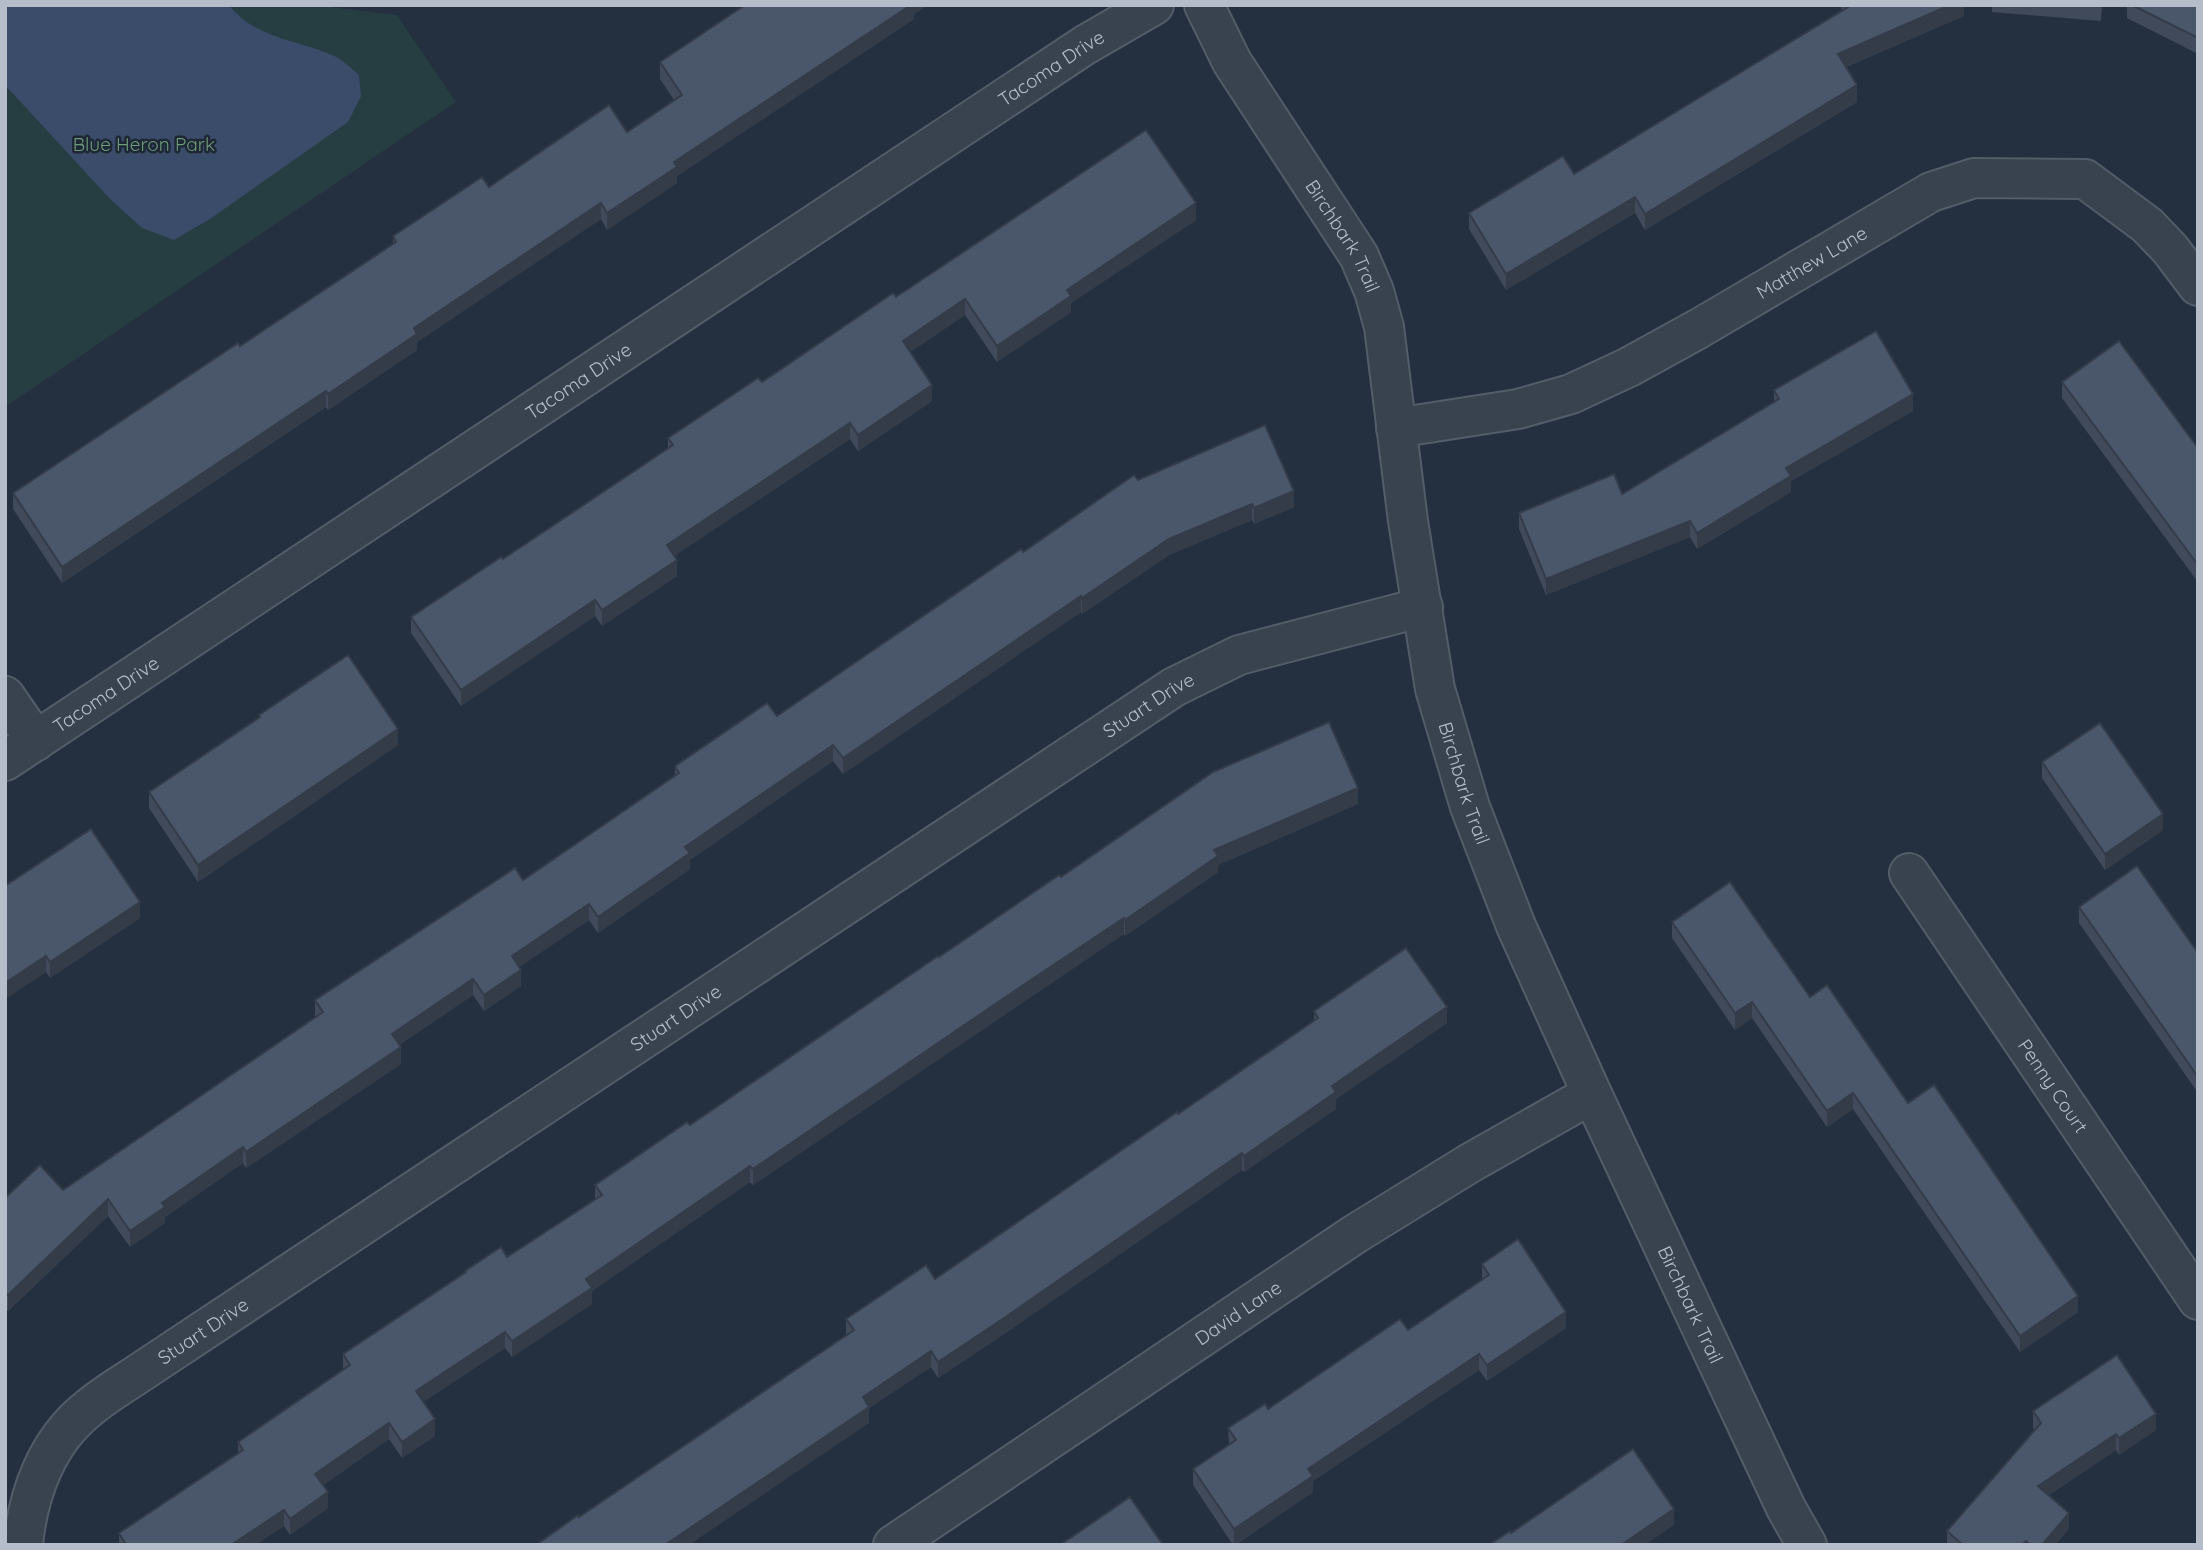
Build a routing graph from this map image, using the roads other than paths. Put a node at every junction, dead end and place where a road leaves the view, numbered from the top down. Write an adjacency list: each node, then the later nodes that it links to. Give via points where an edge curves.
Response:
1 (1154, 5): 7 (street, Tacoma Drive, via 1084,45)
2 (1204, 5): 4 (street, Birchbark Trail, via 1232,62 1359,256 1384,327)
3 (2198, 286): 4 (street, Matthew Lane, via 2147,225 2085,179 1975,178 1931,192 1698,329 1571,394 1518,409)
4 (1396, 428): 5 (street, Birchbark Trail)
5 (1423, 607): 10 (street, Birchbark Trail, via 1435,689 1470,807 1516,926); 12 (street, Stuart Drive, via 1239,655 1174,687 147,1368 88,1408 47,1458 26,1515)
6 (5, 696): 7 (street)
7 (36, 741): 8 (street, Tacoma Drive)
8 (5, 761)
9 (1909, 873): 11 (street, Penny Court)
10 (1592, 1094): 13 (street, David Lane, via 1355,1234); 14 (street, Birchbark Trail)
11 (2198, 1300)
12 (23, 1545)
13 (893, 1545)
14 (1807, 1545)

